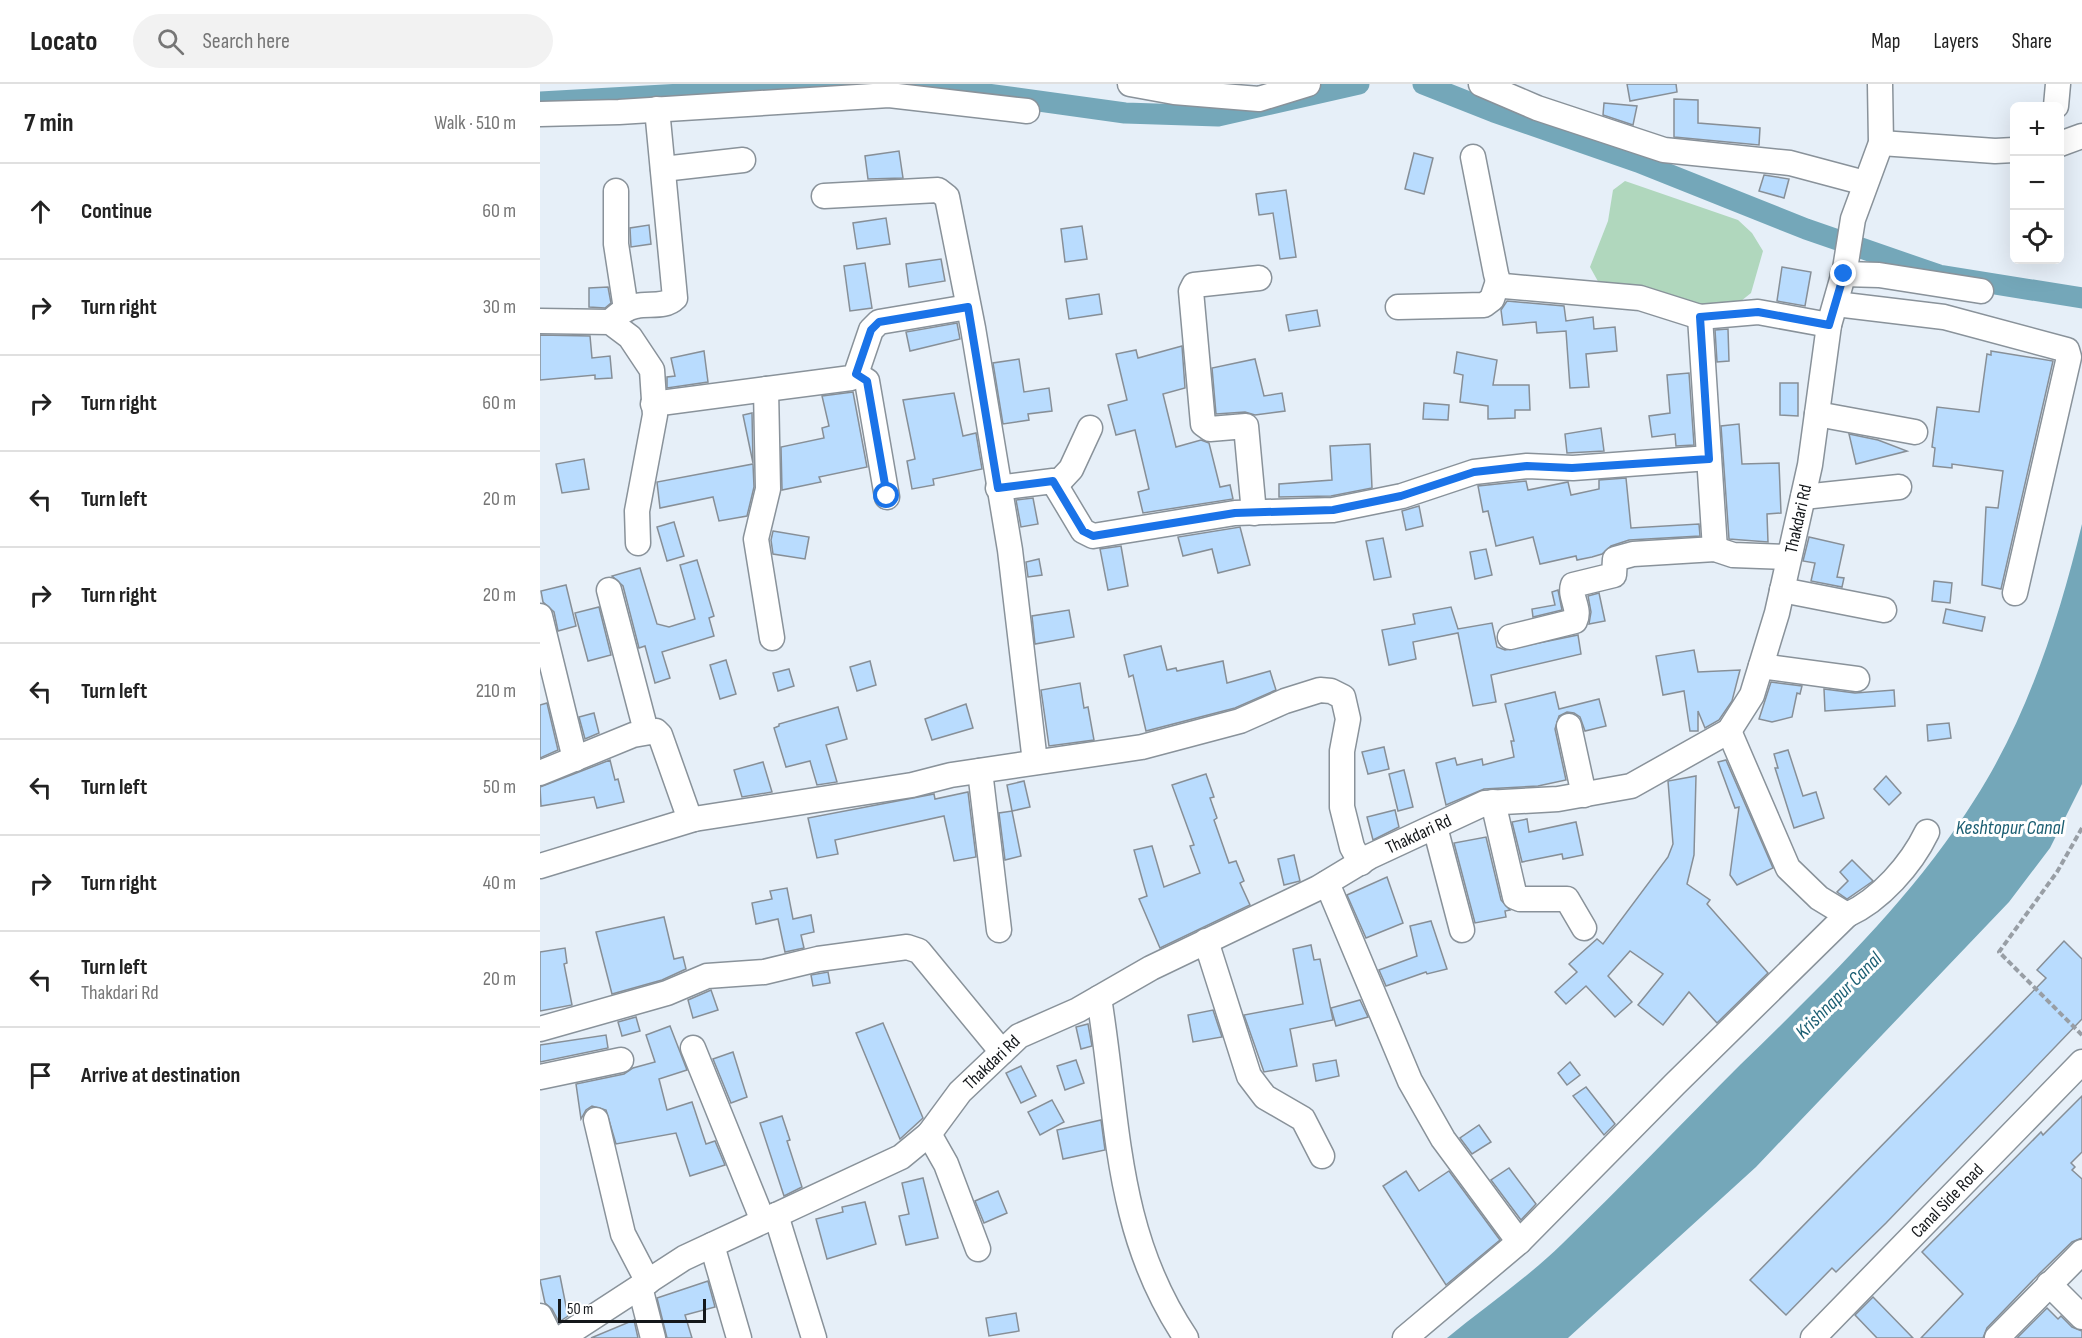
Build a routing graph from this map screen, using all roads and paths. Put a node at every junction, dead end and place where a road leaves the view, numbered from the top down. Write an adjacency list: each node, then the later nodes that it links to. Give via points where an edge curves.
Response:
1 (1130, 84): 6 (street)
2 (1308, 84): 7 (street)
3 (1481, 84): 19 (street, via 1537,108 1664,150 1790,163)
4 (1880, 84): 13 (street, Thakdari Rd)
5 (2058, 84): 8 (street)
6 (1174, 88): 7 (street)
7 (1257, 92)
8 (2056, 102)
9 (657, 109): 10 (street, via 889,95); 11 (street); 18 (street)
10 (1027, 111)
11 (540, 114)
12 (2082, 136): 14 (street)
13 (1881, 142): 15 (street); 19 (street, Thakdari Rd)
14 (2064, 143)
15 (2010, 150)
16 (1473, 157): 24 (street)
17 (742, 160): 18 (street)
18 (663, 169): 29 (street, via 675,298 668,304 637,306)
19 (1865, 183): 22 (street, Thakdari Rd, via 1853,219)
20 (616, 191): 29 (street)
21 (824, 196): 26 (street, via 942,192 947,197)
22 (1844, 271): 25 (street); 28 (street, Thakdari Rd)
23 (1259, 278): 44 (street, via 1194,285 1191,291 1203,424 1210,429 1246,426)
24 (1498, 281): 27 (street, via 1492,298 1484,305); 30 (street, via 1515,288 1640,298)
25 (1981, 291)
26 (968, 307): 32 (street, via 879,322 871,330); 41 (street)
27 (1398, 307)
28 (1832, 315): 30 (street, via 1758,312); 35 (street, Thakdari Rd); 50 (street, via 1944,317 2067,350 2069,357)
29 (618, 316): 31 (street); 34 (street, via 652,370)
30 (1700, 317): 38 (street)
31 (540, 321)
32 (856, 374): 33 (street, via 851,378); 42 (street, via 867,381)
33 (766, 389): 34 (street); 54 (street, via 768,489 756,539)
34 (653, 404): 45 (street, via 655,415 637,511)
35 (1816, 414): 37 (street); 43 (street, Thakdari Rd)
36 (1090, 428): 39 (street, via 1071,469)
37 (1914, 432)
38 (1709, 459): 44 (street, via 1572,468 1527,466 1444,480 1368,504 1333,510); 46 (street)
39 (1057, 484): 41 (street, via 1053,481); 44 (street, via 1083,531 1093,536)
40 (1899, 487): 43 (street)
41 (998, 488): 61 (street, via 1010,550)
42 (887, 496)
43 (1803, 498): 47 (street, Thakdari Rd)
44 (1254, 513)
45 (638, 543)
46 (1715, 549): 47 (street, via 1733,555); 53 (street, via 1634,554 1615,559 1614,574 1573,585 1578,615 1575,621)
47 (1790, 557): 49 (street, Thakdari Rd)
48 (609, 590): 58 (street)
49 (1782, 590): 51 (street); 55 (street, Thakdari Rd)
50 (2015, 593)
51 (1884, 610)
52 (540, 616): 60 (street)
53 (1510, 637)
54 (771, 638)
55 (1761, 666): 56 (street); 59 (street, Thakdari Rd, via 1752,694)
56 (1857, 679)
57 (1569, 726): 64 (street)
58 (646, 731): 60 (street); 66 (street, via 660,735 688,814)
59 (1729, 731): 64 (street, Thakdari Rd, via 1631,786); 73 (street, via 1788,868 1819,898)
60 (575, 759): 63 (street)
61 (1035, 762): 62 (street); 70 (street, via 1143,747 1240,721 1320,690 1331,691 1343,697 1348,719 1341,751 1342,807 1352,848)
62 (980, 771): 66 (street); 75 (street)
63 (540, 773)
64 (1584, 795): 65 (street, Thakdari Rd)
65 (1493, 802): 67 (street, Thakdari Rd); 74 (street, via 1515,897 1567,899)
66 (694, 819): 71 (street)
67 (1435, 827): 70 (street, Thakdari Rd); 76 (street)
68 (2082, 828): 80 (path, via 2057,872 1999,952)
69 (1927, 832): 73 (street, via 1873,901)
70 (1361, 863): 72 (street, Thakdari Rd)
71 (540, 866)
72 (1327, 883): 77 (street, Thakdari Rd); 90 (street, via 1410,1081 1443,1139)
73 (1847, 915): 90 (street)
74 (1584, 928)
75 (999, 930)
76 (1462, 930)
77 (1206, 941): 78 (street, Thakdari Rd); 88 (street, via 1249,1076 1265,1097 1303,1119)
78 (1099, 998): 82 (street, Thakdari Rd, via 1019,1036); 103 (street, via 1121,1173 1130,1214 1142,1255 1167,1311)
79 (540, 1029): 82 (street, via 667,993 707,976 764,972 818,959 907,947 919,951)
80 (2082, 1035)
81 (693, 1048): 89 (street)
82 (1002, 1052): 87 (street, Thakdari Rd, via 960,1092)
83 (621, 1060): 85 (street)
84 (2082, 1062): 105 (street, Canal Side Road)
85 (540, 1077)
86 (596, 1120): 94 (street, via 623,1234)
87 (929, 1134): 89 (street, Thakdari Rd, via 901,1157); 92 (street, via 946,1164)
88 (1322, 1156)
89 (769, 1218): 91 (street, Thakdari Rd); 102 (street)
90 (1520, 1242): 104 (street)
91 (712, 1245): 94 (street, Thakdari Rd); 101 (street)
92 (978, 1249)
93 (2082, 1252): 95 (street)
94 (644, 1284): 99 (street, Thakdari Rd); 100 (street)
95 (2049, 1284): 97 (street); 106 (street)
96 (540, 1316): 98 (street)
97 (2082, 1317)
98 (551, 1338)
99 (561, 1338)
100 (653, 1338)
101 (739, 1338)
102 (814, 1338)
103 (1186, 1338)
104 (1405, 1338)
105 (1813, 1338)
106 (1997, 1338)

